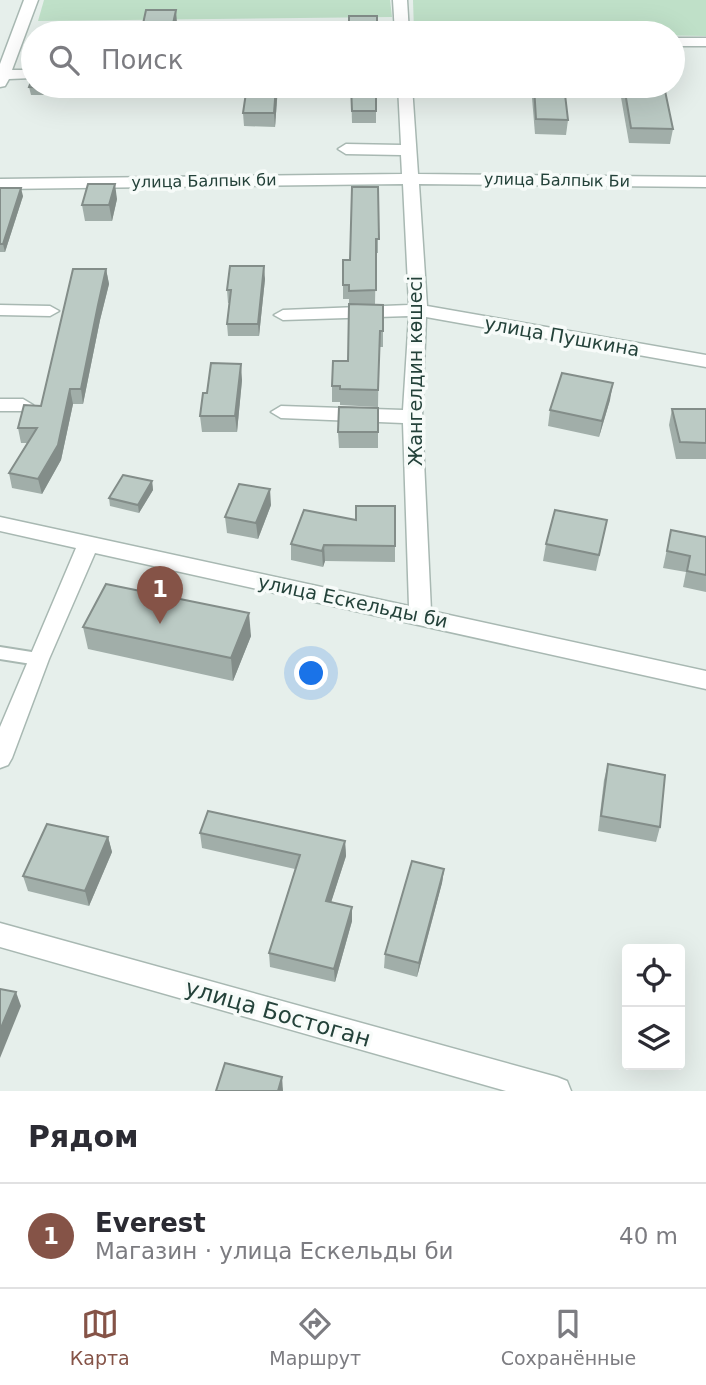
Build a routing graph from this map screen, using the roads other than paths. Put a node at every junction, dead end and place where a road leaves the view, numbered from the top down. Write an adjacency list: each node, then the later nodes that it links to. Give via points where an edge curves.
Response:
1 (31, 0): 3 (street)
2 (400, 0): 4 (street)
3 (23, 21)
4 (401, 21)
5 (21, 26): 9 (street)
6 (685, 42): 7 (street)
7 (706, 42)
8 (21, 76): 9 (street)
9 (1, 78)
10 (406, 98): 12 (street, Жангелдин көшесі)
11 (346, 149): 12 (street)
12 (408, 150): 13 (street, Жангелдин көшесі)
13 (409, 179): 14 (street, улица Балпык Би); 15 (street, улица Балпык би); 17 (street, Жангелдин көшесі)
14 (706, 182)
15 (0, 184)
16 (0, 310): 18 (street)
17 (418, 310): 19 (street, улица Пушкина); 20 (street, улица Пушкина); 24 (street, Жангелдин көшесі)
18 (50, 311)
19 (283, 315)
20 (706, 361)
21 (0, 405): 22 (street)
22 (23, 405)
23 (281, 412): 24 (street)
24 (412, 417): 27 (street, Жангелдин көшесі)
25 (0, 524): 26 (street, улица Ескельды би)
26 (89, 542): 27 (street, улица Ескельды би); 29 (street)
27 (420, 615): 30 (street, улица Ескельды би)
28 (0, 653): 29 (lane)
29 (38, 659): 31 (street)
30 (706, 680)
31 (0, 758)
32 (0, 935): 33 (street, улица Бостоган)
33 (557, 1091)

